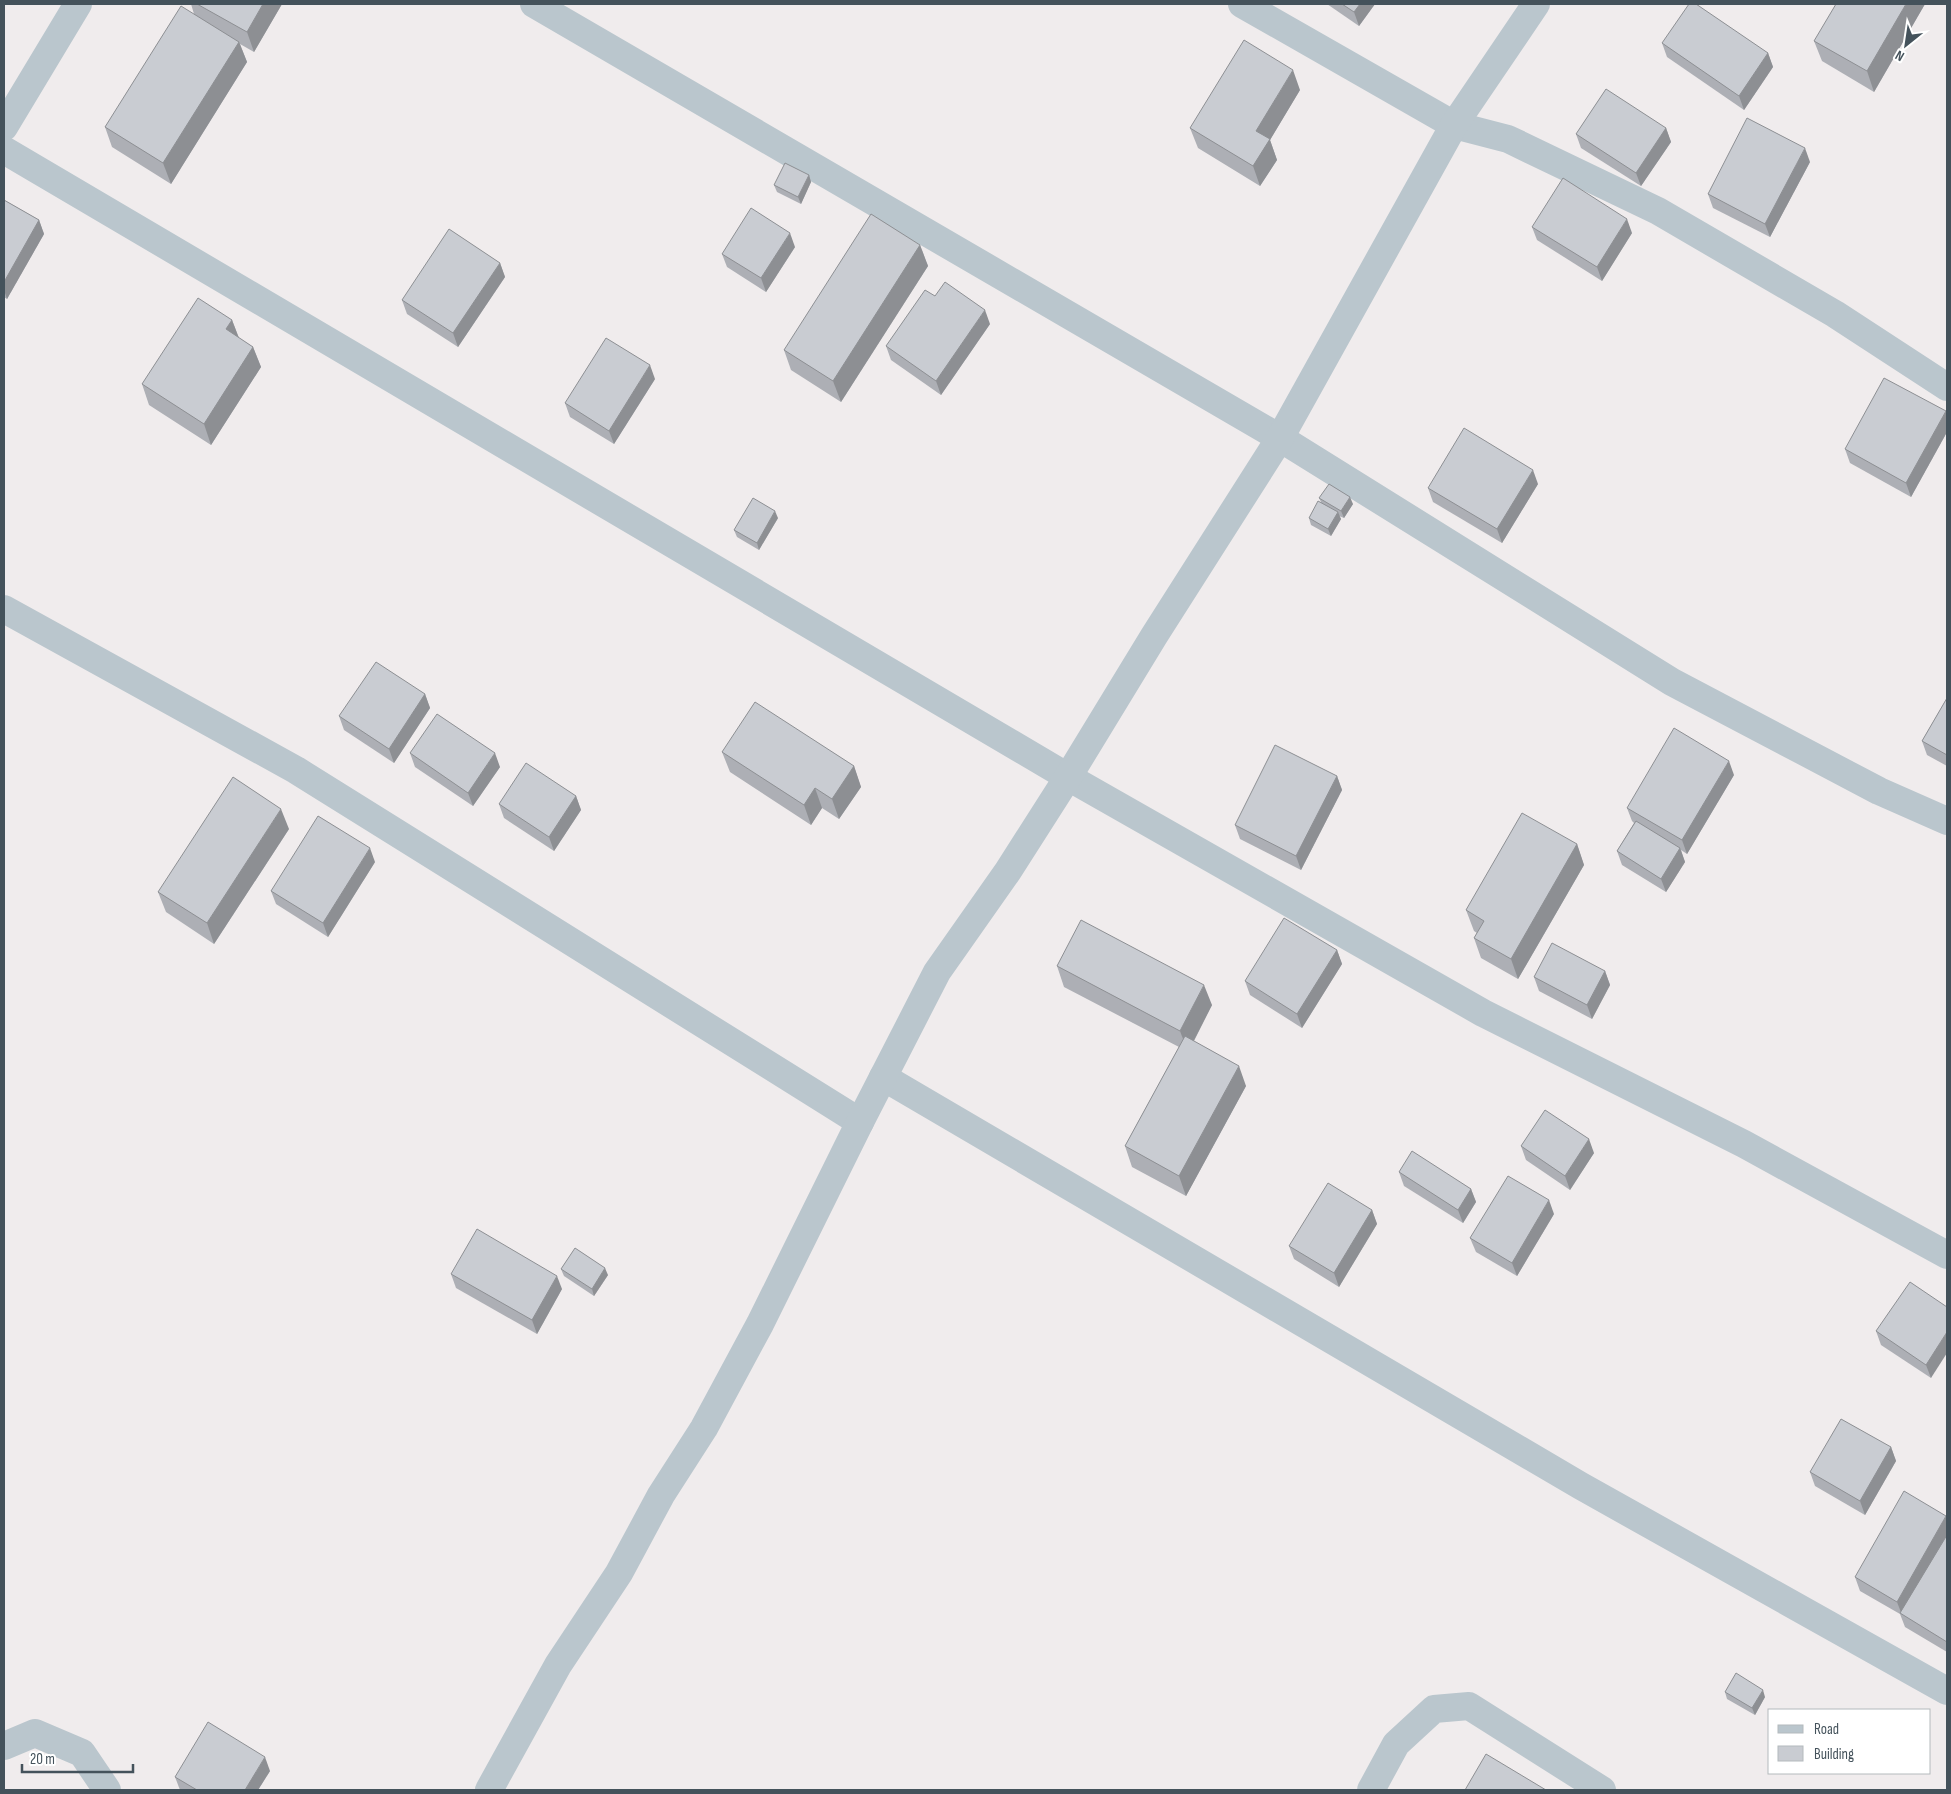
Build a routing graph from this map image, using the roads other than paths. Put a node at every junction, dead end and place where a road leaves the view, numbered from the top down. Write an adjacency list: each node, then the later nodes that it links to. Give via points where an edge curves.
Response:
1 (78, 4): 6 (street)
2 (534, 4): 9 (street)
3 (1242, 4): 5 (street)
4 (1536, 4): 5 (street)
5 (1454, 125): 8 (street, via 1508,139 1658,211 1835,314); 9 (street)
6 (4, 127)
7 (4, 150): 12 (street)
8 (1947, 386)
9 (1280, 438): 12 (street); 14 (street, via 1672,682 1879,791)
10 (4, 609): 16 (street, via 296,770)
11 (1752, 705): 13 (street, via 1817,746 1905,782)
12 (1068, 777): 15 (street, via 1008,871 937,972); 17 (street, via 1483,1013 1744,1144)
13 (1947, 806)
14 (1947, 821)
15 (884, 1078): 16 (street); 18 (street, via 1580,1486)
16 (860, 1122): 21 (street, via 760,1324 704,1428 661,1495 619,1573 558,1665)
17 (1947, 1255)
18 (1947, 1690)
19 (4, 1746): 20 (street, via 35,1733 59,1743 82,1753)
20 (107, 1790)
21 (489, 1790)
22 (1371, 1790): 23 (street, via 1396,1744 1434,1709 1469,1706)
23 (1602, 1790)

